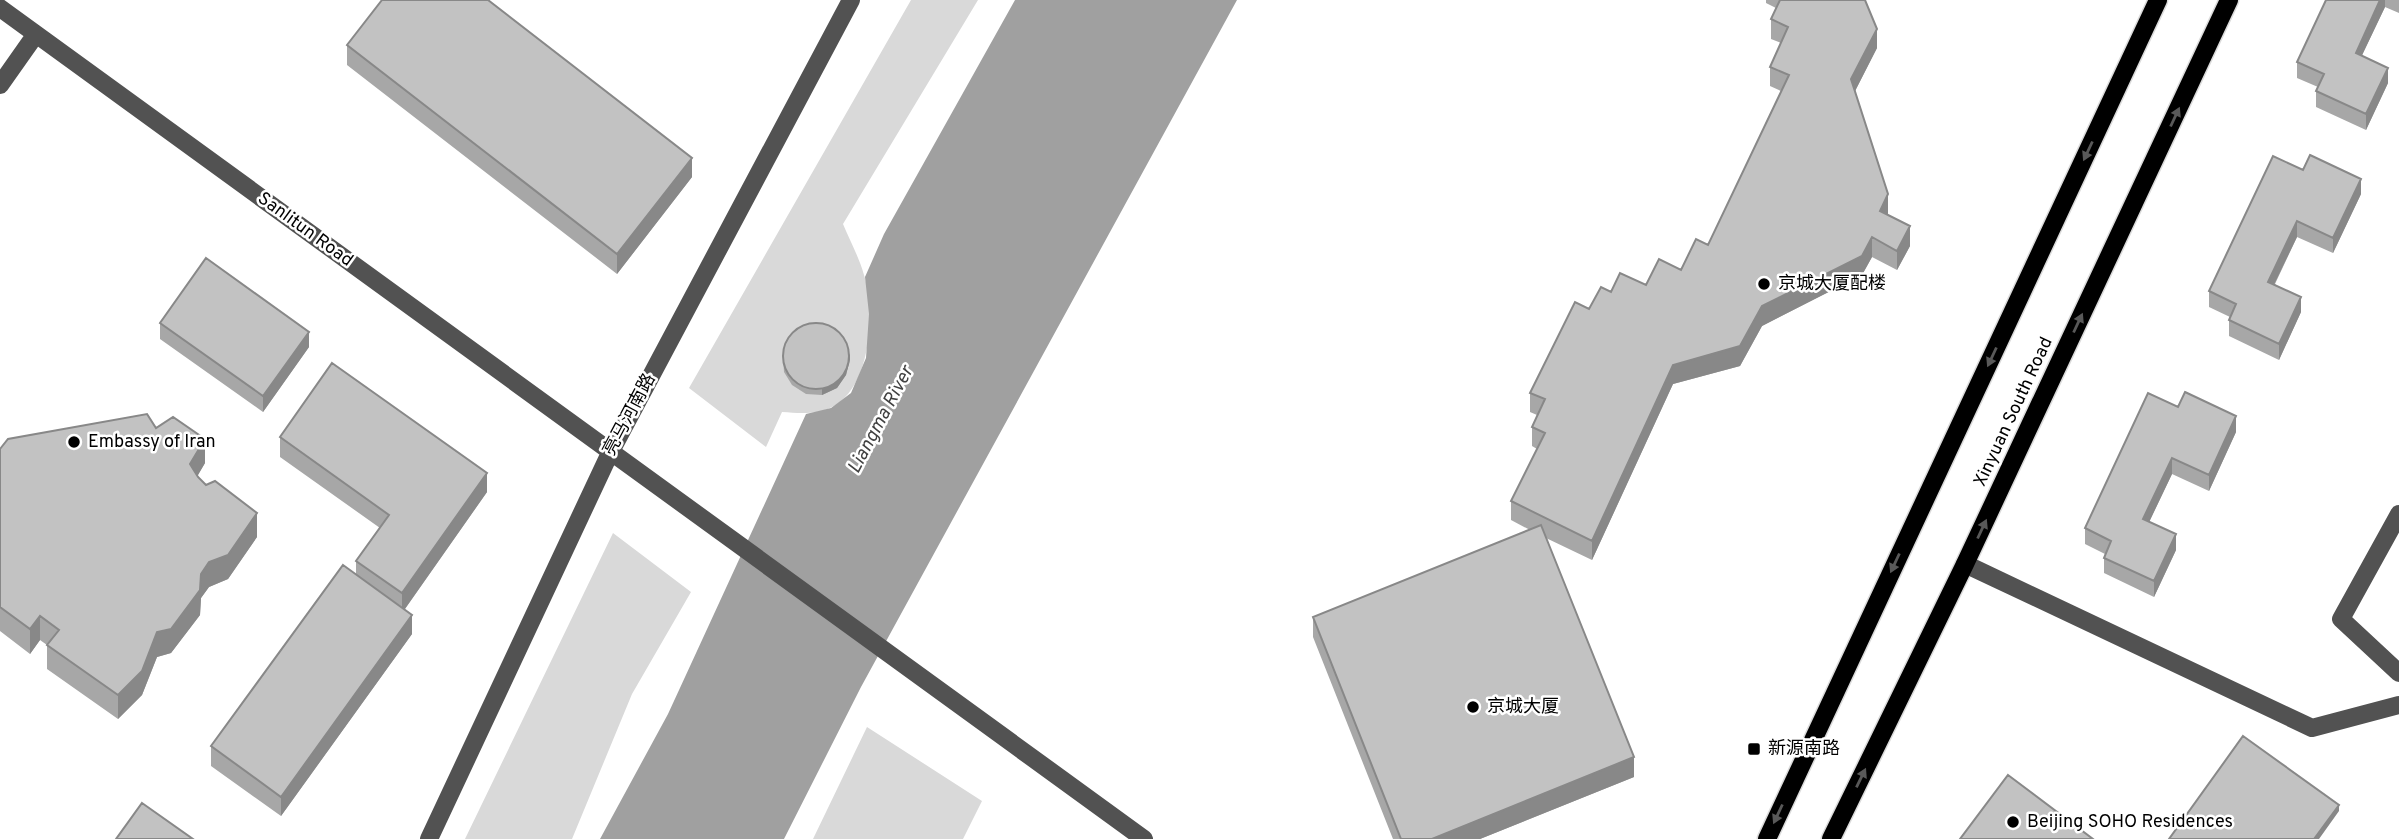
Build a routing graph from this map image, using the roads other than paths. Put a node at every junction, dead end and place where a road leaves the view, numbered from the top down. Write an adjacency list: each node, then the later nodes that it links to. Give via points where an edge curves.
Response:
1 (851, 0): 7 (street, 亮马河南路)
2 (2158, 0): 14 (main road, one-way to 14)
3 (2229, 0): 9 (main road, Xinyuan South Road, one-way to 3)
4 (0, 8): 5 (street, Sanlitun Road)
5 (36, 34): 6 (street); 7 (street, Sanlitun Road)
6 (0, 85)
7 (610, 453): 12 (street, 亮马河南路); 13 (street, Sanlitun Road)
8 (2399, 514): 10 (street, via 2341,619)
9 (1965, 564): 11 (street, via 2312,729); 15 (main road, Xinyuan South Road, one-way to 9)
10 (2399, 673)
11 (2399, 705)
12 (429, 839)
13 (1144, 839)
14 (1766, 839)
15 (1831, 839)

